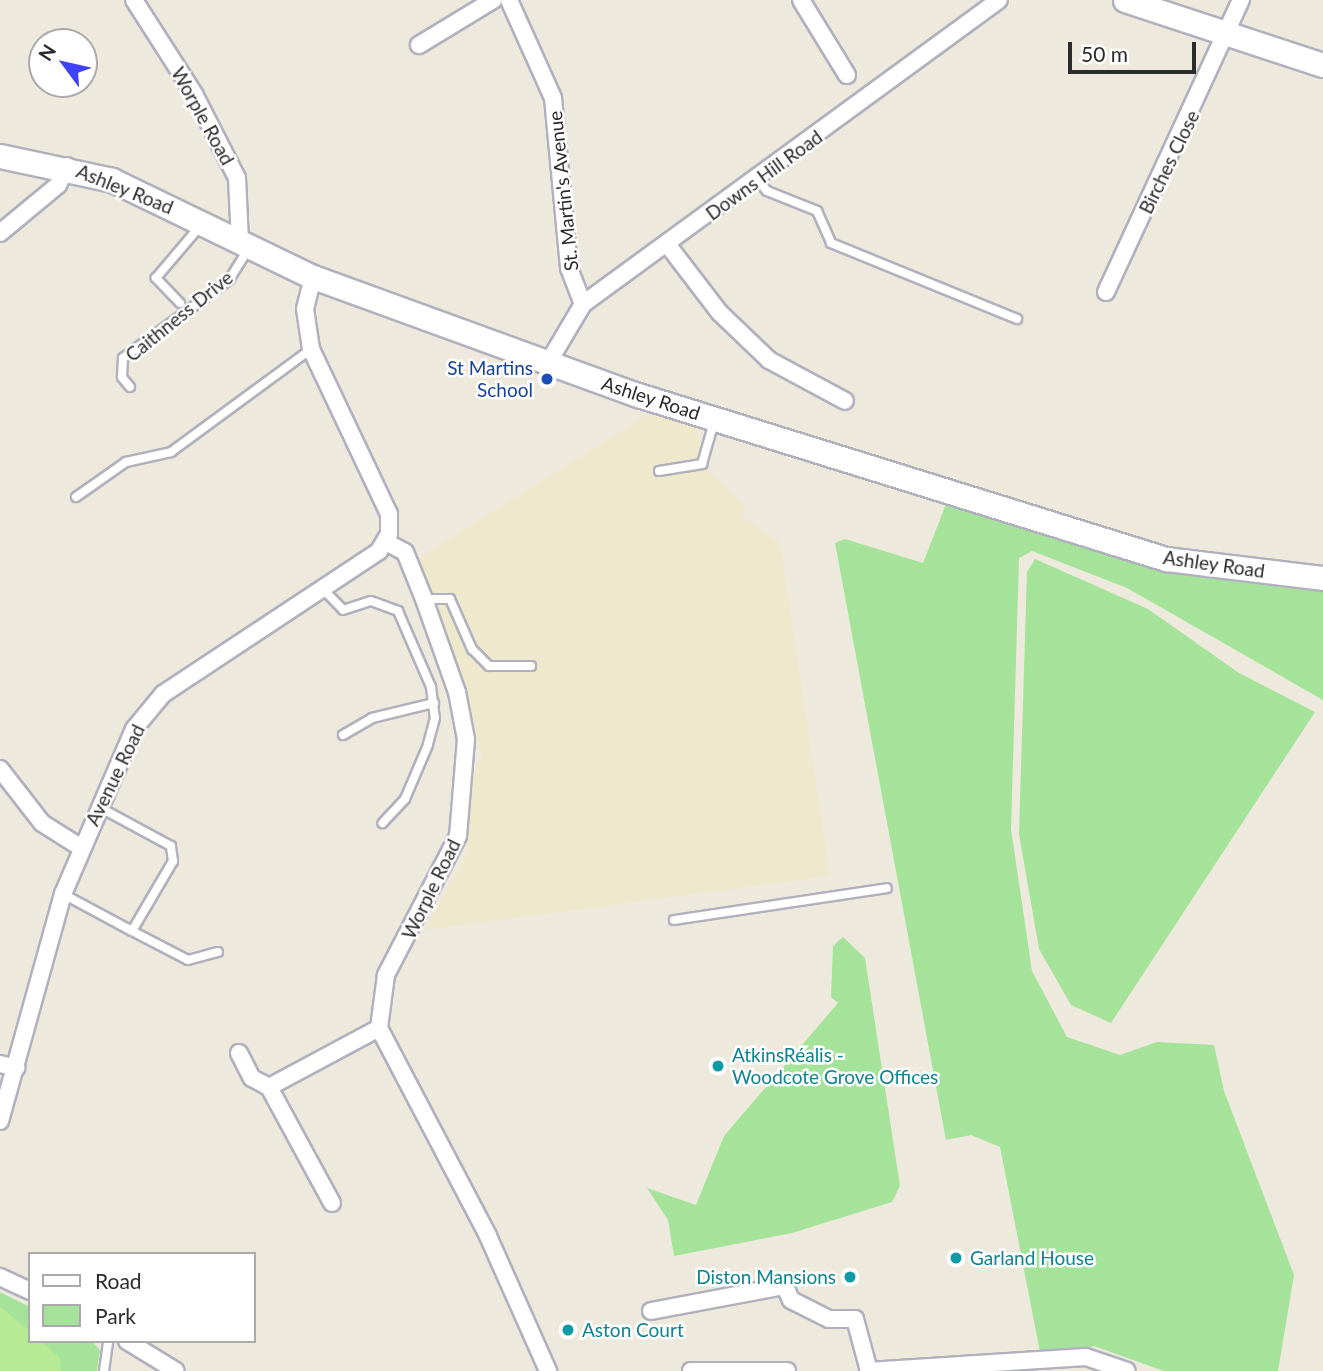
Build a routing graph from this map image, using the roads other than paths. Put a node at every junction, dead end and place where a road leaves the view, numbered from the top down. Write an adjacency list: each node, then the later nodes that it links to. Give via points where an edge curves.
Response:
1 (134, 0): 17 (street, Worple Road, via 194,94 237,178)
2 (493, 0): 9 (street)
3 (509, 0): 22 (street, St. Martin's Avenue, via 553,98 569,268)
4 (801, 0): 11 (street)
5 (999, 0): 14 (street, Downs Hill Road)
6 (1125, 0): 8 (main road)
7 (1241, 0): 8 (street, Birches Close)
8 (1228, 30): 10 (main road); 20 (street, Birches Close)
9 (419, 45)
10 (1323, 65)
11 (847, 75)
12 (0, 156): 13 (main road, Ashley Road)
13 (67, 166): 15 (main road, Ashley Road); 16 (street, via 58,185)
14 (758, 180): 18 (street, Downs Hill Road); 23 (lane, via 767,191 817,211 831,243)
15 (202, 222): 17 (main road, Ashley Road); 21 (lane, via 156,278)
16 (0, 233)
17 (245, 243): 19 (main road, Ashley Road); 26 (lane, Caithness Drive, via 229,280 123,358 122,377)
18 (667, 244): 22 (street, Downs Hill Road); 27 (street, via 720,313 769,360)
19 (313, 277): 24 (street, via 305,309); 25 (main road, Ashley Road)
20 (1106, 292)
21 (180, 303)
22 (583, 304): 25 (street, Downs Hill Road)
23 (1017, 319)
24 (311, 349): 30 (lane, via 171,452 126,462); 31 (street, via 389,514)
25 (548, 363): 28 (main road, Ashley Road)
26 (130, 387)
27 (845, 401)
28 (715, 419): 29 (lane, via 702,464); 32 (main road, Ashley Road, via 1166,559)
29 (659, 471)
30 (76, 497)
31 (386, 542): 33 (street, Avenue Road); 34 (street, Worple Road, via 405,552)
32 (1323, 578)
33 (322, 588): 36 (lane, via 343,610 371,601 398,611); 39 (street, Avenue Road, via 163,694 135,729)
34 (424, 599): 35 (lane, via 450,599 472,649 489,666); 47 (street, Worple Road, via 457,692 466,739 458,836 386,975)
35 (531, 666)
36 (434, 703): 37 (lane, via 372,718); 40 (lane, via 422,762 405,799)
37 (343, 735)
38 (0, 769): 41 (street, via 41,823)
39 (97, 806): 41 (street, Avenue Road); 45 (lane, via 176,853)
40 (383, 823)
41 (80, 847): 43 (street, Avenue Road)
42 (887, 888): 44 (lane)
43 (63, 894): 45 (lane); 50 (street, Avenue Road)
44 (674, 920)
45 (132, 931): 46 (lane, via 188,960)
46 (218, 952)
47 (379, 1028): 51 (street); 62 (street, via 488,1236)
48 (239, 1053): 51 (street, via 252,1078)
49 (0, 1064): 50 (street)
50 (18, 1068): 52 (street, Avenue Road)
51 (269, 1087): 53 (street)
52 (0, 1121)
53 (332, 1203)
54 (0, 1277): 55 (street)
55 (28, 1290)
56 (651, 1311): 65 (street, via 785,1286 791,1300 829,1319 855,1319)
57 (108, 1343): 60 (lane)
58 (130, 1343): 61 (street)
59 (1082, 1364): 65 (street); 66 (street)
60 (104, 1371)
61 (176, 1371)
62 (548, 1371)
63 (691, 1371): 64 (street)
64 (787, 1371)
65 (869, 1371)
66 (1128, 1371)

